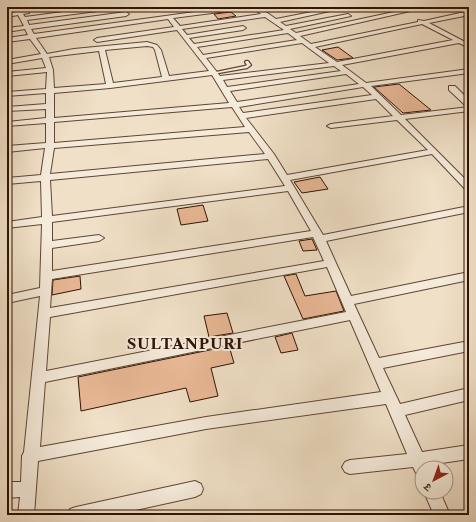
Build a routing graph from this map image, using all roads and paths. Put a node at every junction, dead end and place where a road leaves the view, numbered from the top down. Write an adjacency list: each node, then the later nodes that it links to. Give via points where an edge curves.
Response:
1 (113, 7): 12 (street)
2 (123, 7): 15 (street)
3 (243, 7): 19 (street)
4 (255, 7): 17 (street)
5 (345, 7): 20 (street)
6 (391, 7): 10 (street); 13 (street)
7 (425, 7): 13 (street)
8 (457, 7): 14 (street)
9 (7, 10): 12 (street)
10 (376, 10)
11 (36, 11): 12 (street)
12 (20, 12): 16 (street); 25 (street)
13 (401, 12): 22 (street); 27 (street)
14 (469, 13): 22 (street)
15 (126, 14): 21 (street); 25 (street)
16 (7, 15)
17 (267, 15): 20 (street); 26 (street)
18 (354, 15): 27 (street)
19 (170, 18): 21 (street); 26 (street)
20 (275, 21): 27 (street)
21 (128, 22): 25 (street)
22 (422, 22): 27 (street); 30 (street)
23 (243, 28): 26 (street)
24 (7, 30): 25 (street)
25 (30, 32): 28 (street); 34 (street)
26 (182, 33): 29 (street); 33 (street)
27 (296, 36): 33 (street); 33 (street); 37 (street)
28 (7, 40)
29 (97, 40)
30 (460, 41): 31 (street); 37 (street)
31 (469, 46)
32 (102, 49): 34 (street); 43 (street, via 147,44 155,46); 45 (street)
33 (196, 52): 42 (street)
34 (45, 56): 35 (street); 38 (street)
35 (7, 62)
36 (247, 62): 42 (lane, via 249,65 246,68)
37 (336, 64): 40 (street); 42 (street)
38 (50, 70): 41 (street); 48 (street)
39 (469, 71): 44 (street)
40 (348, 72): 44 (street); 47 (street)
41 (7, 74)
42 (216, 75): 43 (street); 47 (street)
43 (166, 79): 45 (street)
44 (365, 85): 50 (street); 52 (street)
45 (110, 86): 48 (street)
46 (452, 88): 51 (street)
47 (225, 90): 52 (street)
48 (50, 91): 49 (street); 53 (street)
49 (7, 94)
50 (377, 97): 56 (street); 57 (street)
51 (469, 104)
52 (234, 105): 56 (street); 58 (street)
53 (50, 106): 54 (street); 58 (street)
54 (7, 109)
55 (469, 109): 57 (street)
56 (241, 116): 61 (street)
57 (397, 117): 60 (street); 64 (street)
58 (50, 120): 59 (street); 62 (street)
59 (7, 124)
60 (330, 126)
61 (251, 129): 62 (street); 65 (street)
62 (50, 145): 63 (street); 66 (street)
63 (7, 149)
64 (434, 151): 67 (street); 70 (street)
65 (270, 156): 66 (street); 67 (street)
66 (45, 176): 68 (street); 72 (street)
67 (285, 178): 69 (street)
68 (7, 180)
69 (291, 188): 72 (street); 74 (street)
70 (469, 188)
71 (469, 209): 74 (street)
72 (47, 220): 73 (street); 76 (street)
73 (7, 225)
74 (318, 236): 77 (street); 78 (street)
75 (99, 238): 76 (street)
76 (46, 246): 78 (street)
77 (331, 263): 82 (street); 83 (street)
78 (46, 276): 80 (street)
79 (469, 276): 82 (street)
80 (46, 291): 81 (street); 83 (street)
81 (7, 299)
82 (348, 301): 84 (street)
83 (44, 314): 87 (street)
84 (354, 315): 86 (street); 87 (street)
85 (469, 346): 86 (street)
86 (375, 364): 89 (street)
87 (38, 378): 92 (street)
88 (469, 394): 90 (street)
89 (390, 398): 90 (street); 92 (street, via 206,423)
90 (396, 411): 93 (street)
91 (469, 452): 94 (street)
92 (30, 456): 97 (street)
93 (418, 460)
94 (439, 460)
95 (414, 465): 96 (street)
96 (350, 467)
97 (27, 489): 99 (street); 101 (street)
98 (195, 489): 102 (street)
99 (7, 490)
100 (435, 500): 103 (street)
101 (26, 515)
102 (76, 515)
103 (442, 515)

